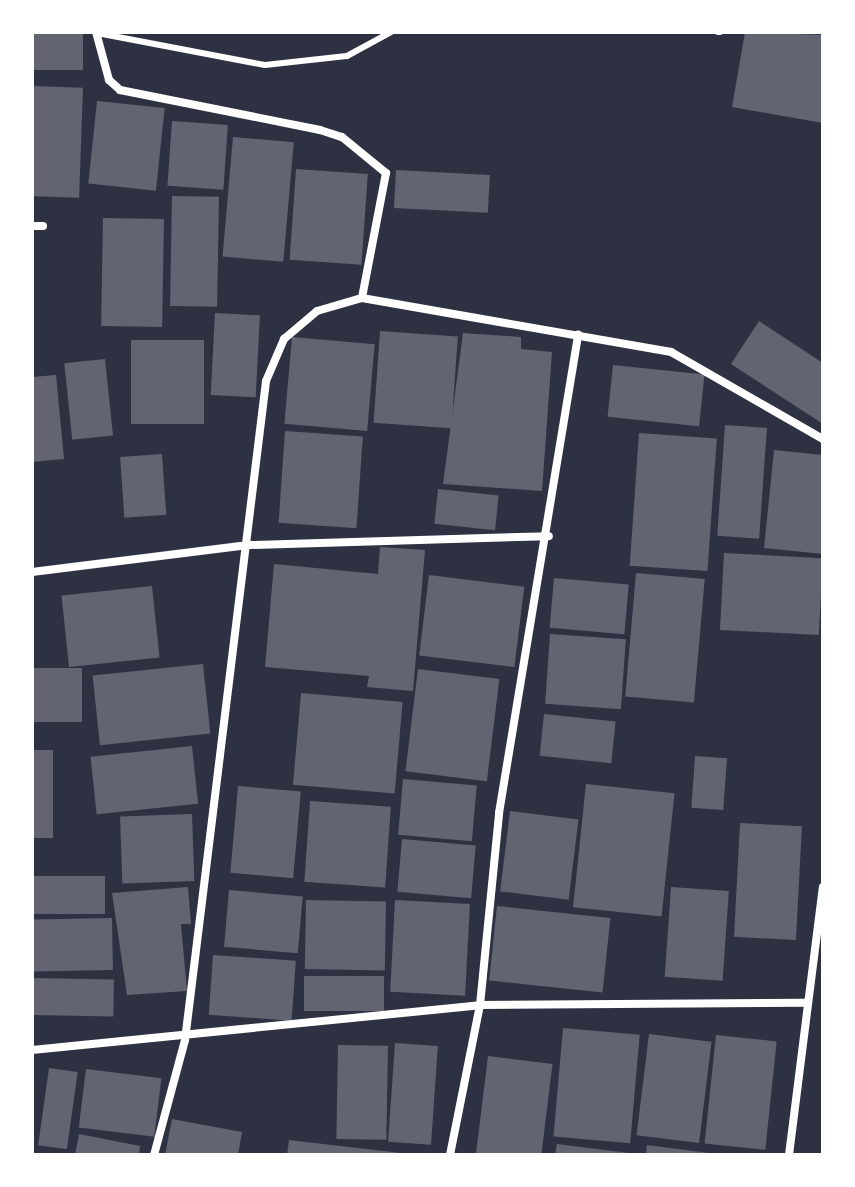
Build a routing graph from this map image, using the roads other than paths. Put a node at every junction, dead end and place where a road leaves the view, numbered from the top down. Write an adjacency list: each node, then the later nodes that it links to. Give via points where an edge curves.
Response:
1 (97, 32): 3 (lane); 6 (street, via 109,80 120,90 320,130 342,137 386,173)
2 (391, 32): 3 (lane, via 347,56 265,65)
3 (148, 35)
4 (32, 226): 5 (street)
5 (43, 226)
6 (362, 298): 7 (street); 10 (street, via 317,311 284,339 266,381)
7 (578, 334): 8 (street, via 671,352); 9 (street)
8 (823, 439)
9 (549, 536): 10 (street); 14 (street, via 499,813)
10 (250, 545): 11 (street); 15 (street)
11 (32, 572)
12 (823, 887): 13 (street)
13 (804, 1003): 14 (street); 19 (street)
14 (480, 1005): 15 (street); 18 (street)
15 (185, 1040): 16 (street); 17 (street)
16 (32, 1050)
17 (154, 1155)
18 (450, 1155)
19 (789, 1155)

